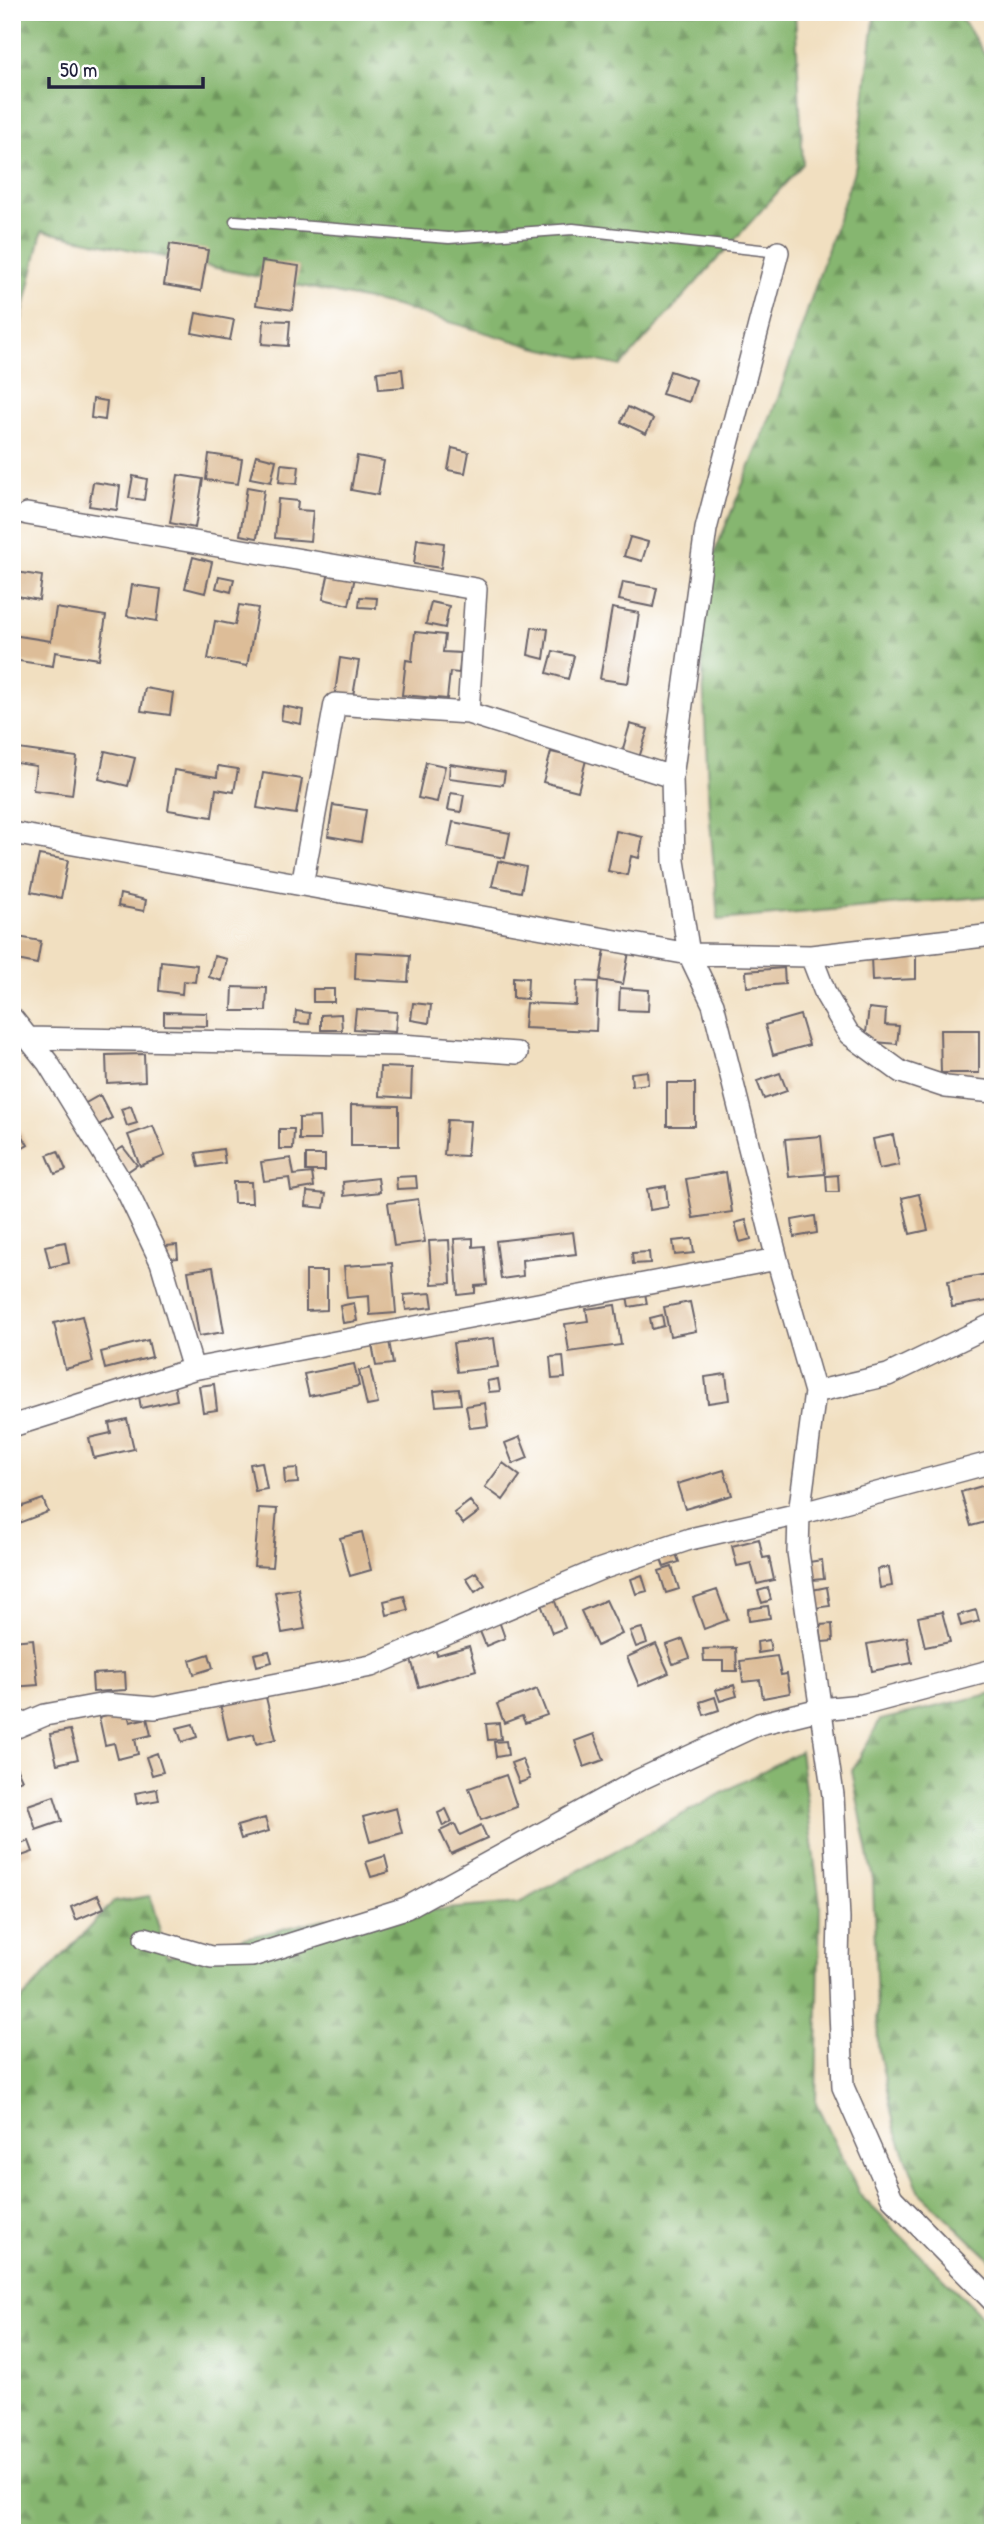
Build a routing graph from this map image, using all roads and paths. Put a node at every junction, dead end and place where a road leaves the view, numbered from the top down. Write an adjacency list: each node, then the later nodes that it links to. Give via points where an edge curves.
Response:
1 (235, 221): 2 (lane, via 449,238 573,229)
2 (778, 252): 5 (street, via 706,529)
3 (19, 518): 4 (street, via 476,589)
4 (468, 713): 5 (street); 7 (street, via 335,704)
5 (672, 777): 9 (street, via 674,861)
6 (12, 833): 7 (street)
7 (302, 886): 9 (street)
8 (993, 935): 10 (street)
9 (689, 954): 10 (street); 15 (street, via 713,1004)
10 (811, 956): 14 (street, via 826,995 849,1034 901,1072 946,1087)
11 (12, 1018): 12 (street)
12 (29, 1038): 13 (street, via 400,1045); 17 (street, via 128,1193 161,1262)
13 (517, 1053)
14 (993, 1092)
15 (777, 1259): 17 (street); 18 (street)
16 (993, 1324): 18 (street, via 888,1375)
17 (193, 1369): 19 (street)
18 (816, 1392): 21 (street)
19 (12, 1426)
20 (993, 1462): 21 (street)
21 (799, 1514): 23 (street, via 798,1552); 24 (street, via 690,1539 598,1570 371,1666 155,1708 105,1704 46,1715)
22 (993, 1670): 23 (street, via 862,1705)
23 (821, 1709): 25 (street, via 759,1724 639,1780 406,1908 252,1956 211,1956); 26 (street, via 833,1795 843,2087 892,2198)
24 (12, 1729)
25 (145, 1938)
26 (993, 2301)

